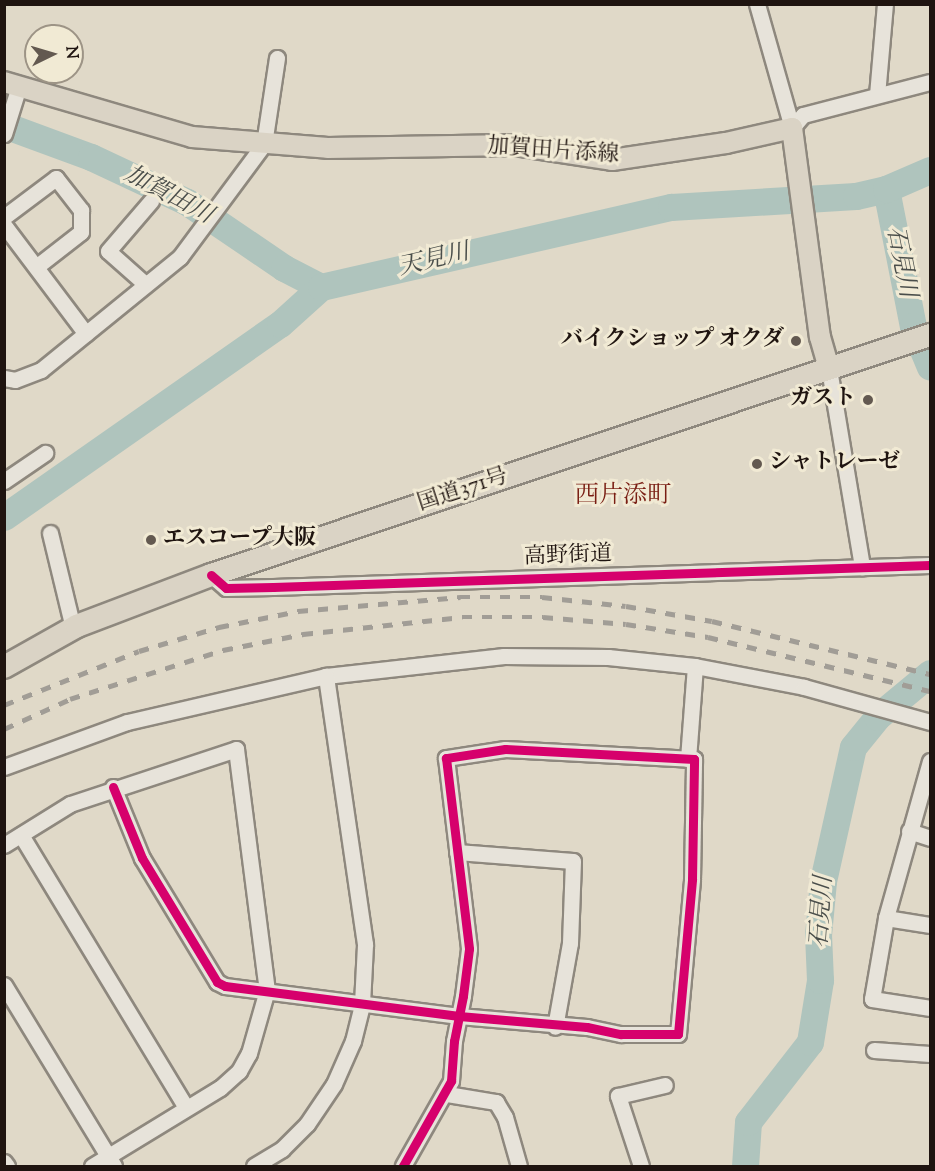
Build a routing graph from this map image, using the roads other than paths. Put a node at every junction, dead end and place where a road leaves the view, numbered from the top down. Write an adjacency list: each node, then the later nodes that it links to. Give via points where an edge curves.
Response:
1 (757, 4): 7 (street)
2 (885, 4): 6 (street)
3 (277, 58): 9 (street)
4 (930, 82): 6 (street)
5 (13, 89): 8 (street); 9 (main road, 加賀田片添線, via 192,137)
6 (877, 95): 7 (street, via 803,115)
7 (792, 128): 9 (main road, 加賀田片添線, via 726,143 612,160 515,145 328,148); 17 (main road, via 820,337)
8 (4, 134)
9 (264, 144): 14 (street, via 180,257)
10 (151, 201): 14 (street, via 108,251)
11 (4, 217): 13 (street, via 56,178 81,210 81,232)
12 (4, 225): 13 (street)
13 (36, 267): 15 (street)
14 (144, 283): 15 (street)
15 (86, 334): 18 (street, via 41,370 15,380)
16 (930, 334): 17 (highway, 国道371号)
17 (829, 369): 23 (street); 24 (highway, 国道371号)
18 (4, 378)
19 (45, 453): 20 (street)
20 (4, 481)
21 (50, 533): 25 (street)
22 (930, 565): 23 (street, 高野街道)
23 (862, 567): 24 (street, 高野街道, via 226,588)
24 (211, 575): 25 (highway, 国道371号)
25 (73, 628): 27 (highway, 国道371号)
26 (695, 666): 28 (street, via 608,657 504,656); 29 (street, via 804,687); 30 (street)
27 (4, 667)
28 (326, 676): 32 (street, via 127,722); 43 (street, via 365,944)
29 (930, 722)
30 (687, 759): 38 (street, via 505,749 446,758); 46 (street, via 694,759 692,879 678,1034 621,1034 587,1027)
31 (930, 761): 34 (street)
32 (4, 767)
33 (113, 787): 35 (street, via 70,804); 42 (street, via 142,858 217,982); 42 (street, via 236,749)
34 (909, 831): 36 (street); 39 (street)
35 (21, 835): 37 (street); 51 (street)
36 (930, 838)
37 (4, 845)
38 (457, 852): 45 (street, via 470,949); 46 (street, via 573,861 570,943)
39 (886, 918): 40 (street); 44 (street, via 872,999)
40 (930, 925)
41 (4, 985): 53 (street)
42 (267, 990): 43 (street); 51 (street, via 249,1053 239,1071 220,1088)
43 (362, 1004): 45 (street); 56 (street, via 353,1041 334,1084 307,1124 282,1149)
44 (930, 1008)
45 (459, 1016): 46 (street); 50 (street)
46 (555, 1027)
47 (874, 1050): 48 (street)
48 (930, 1054)
49 (665, 1085): 59 (street, via 618,1096)
50 (447, 1094): 57 (street); 58 (street, via 496,1101 505,1117)
51 (186, 1107): 53 (street)
52 (4, 1162): 54 (street)
53 (111, 1162): 55 (street)
54 (8, 1167)
55 (92, 1167)
56 (254, 1167)
57 (403, 1167)
58 (519, 1167)
59 (641, 1167)

